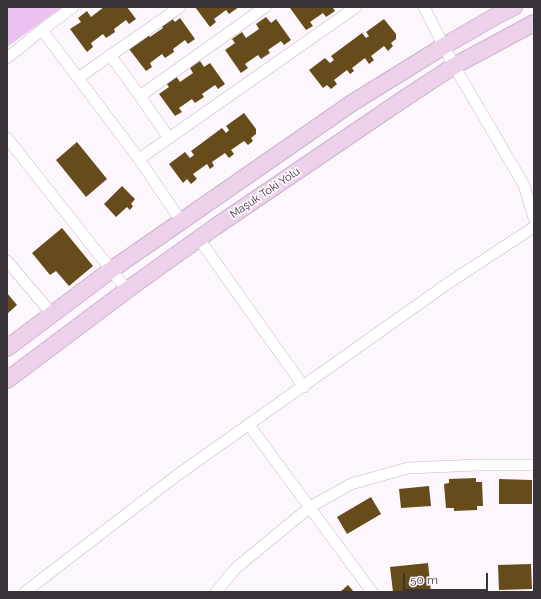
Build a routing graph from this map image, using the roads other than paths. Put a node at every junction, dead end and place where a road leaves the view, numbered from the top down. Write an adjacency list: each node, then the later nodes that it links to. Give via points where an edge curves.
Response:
1 (73, 7): 8 (street)
2 (180, 7): 10 (street)
3 (265, 7): 14 (street)
4 (356, 7): 16 (street)
5 (424, 7): 9 (street)
6 (514, 7): 9 (main road)
7 (534, 23): 12 (main road, Maşuk Toki Yolu)
8 (42, 30): 11 (street); 13 (street)
9 (444, 46): 12 (street); 19 (main road, via 352,102)
10 (110, 55): 13 (street); 14 (street)
11 (7, 58)
12 (454, 66): 18 (street, via 524,185); 21 (main road, Maşuk Toki Yolu)
13 (78, 78): 17 (street)
14 (140, 96): 16 (street)
15 (7, 138): 23 (street)
16 (169, 138): 17 (street)
17 (139, 159): 19 (street)
18 (534, 218)
19 (181, 221): 23 (main road)
20 (534, 227): 28 (street, via 447,284)
21 (199, 239): 24 (main road, Maşuk Toki Yolu); 28 (street)
22 (7, 261): 25 (street)
23 (111, 270): 24 (street); 25 (main road)
24 (127, 290): 27 (main road, Maşuk Toki Yolu)
25 (52, 314): 26 (main road)
26 (7, 348)
27 (7, 380)
28 (304, 387): 29 (street)
29 (249, 425): 31 (street); 32 (street, via 176,476)
30 (534, 465): 31 (street, via 408,468 351,484)
31 (310, 507): 33 (street, via 236,568); 34 (street)
32 (25, 592)
33 (216, 592)
34 (372, 592)

